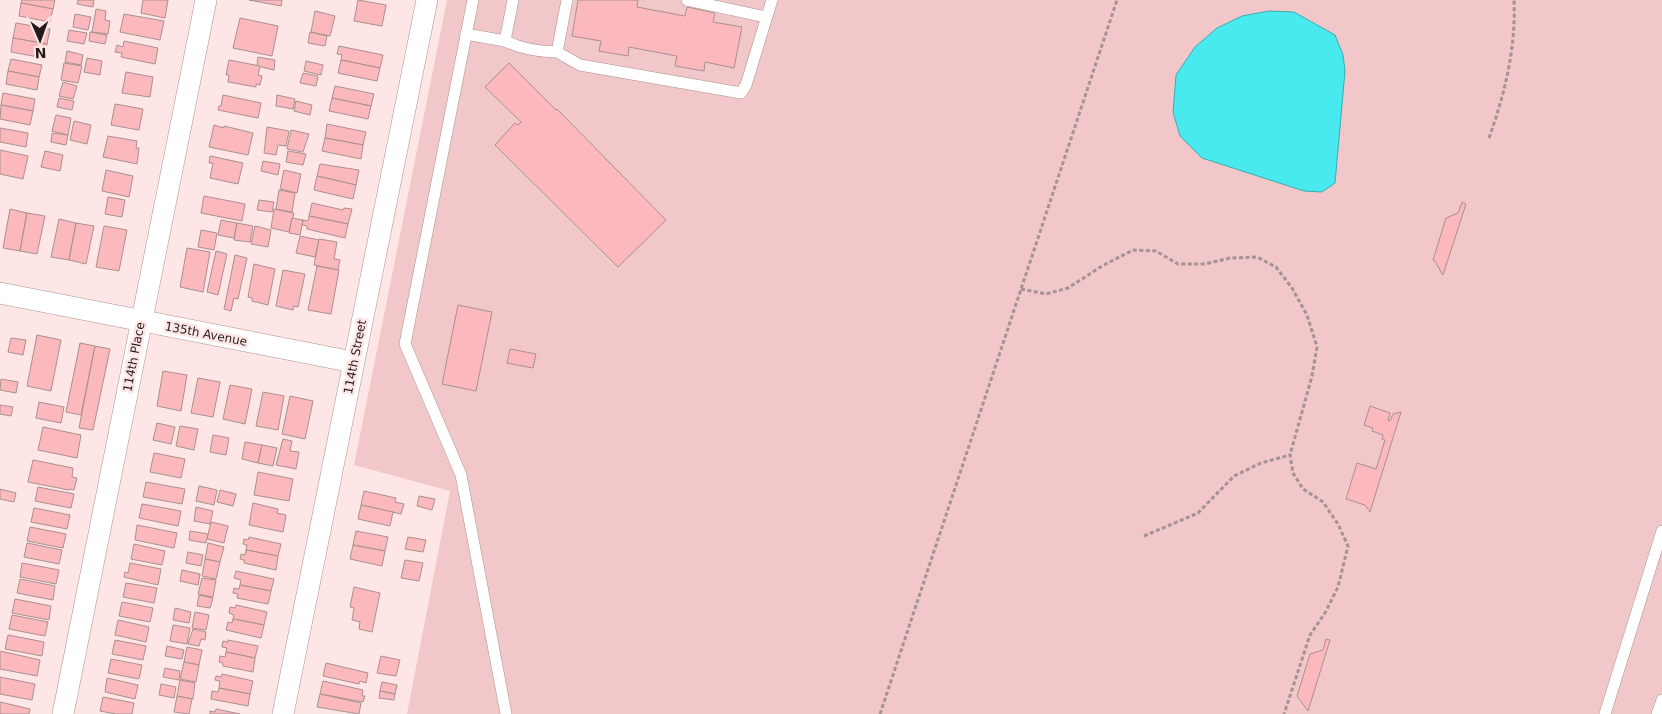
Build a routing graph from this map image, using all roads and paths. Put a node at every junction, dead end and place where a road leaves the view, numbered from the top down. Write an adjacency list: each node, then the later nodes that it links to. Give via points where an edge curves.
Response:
1 (206, 0): 17 (street, 114th Place)
2 (426, 0): 18 (street, 114th Street)
3 (473, 0): 11 (lane)
4 (513, 0): 12 (lane)
5 (567, 0): 13 (lane)
6 (687, 0): 10 (lane)
7 (772, 0): 10 (lane)
8 (1117, 0): 15 (path)
9 (1514, 0): 14 (path, via 1511,58 1502,103)
10 (766, 17): 13 (lane, via 746,85 740,94 580,66)
11 (466, 34): 12 (lane); 25 (lane, via 405,344 461,475)
12 (505, 41): 13 (lane, via 521,48)
13 (557, 52)
14 (1489, 138)
15 (1021, 289): 19 (path, via 1046,294 1068,288 1133,250 1156,251 1178,264 1257,257 1276,267 1307,315 1317,347); 26 (path)
16 (0, 293): 17 (street, 135th Avenue)
17 (141, 321): 18 (street, 135th Avenue); 23 (street, 114th Place)
18 (353, 362): 24 (street, 114th Street)
19 (1290, 455): 21 (path, via 1261,463 1234,476 1198,513); 27 (path, via 1293,473 1304,489 1323,502 1348,546 1338,587 1310,634)
20 (1662, 531): 28 (lane)
21 (1144, 536)
22 (1662, 700): 29 (lane)
23 (63, 714)
24 (283, 714)
25 (506, 714)
26 (880, 714)
27 (1284, 714)
28 (1605, 714)
29 (1658, 714)

